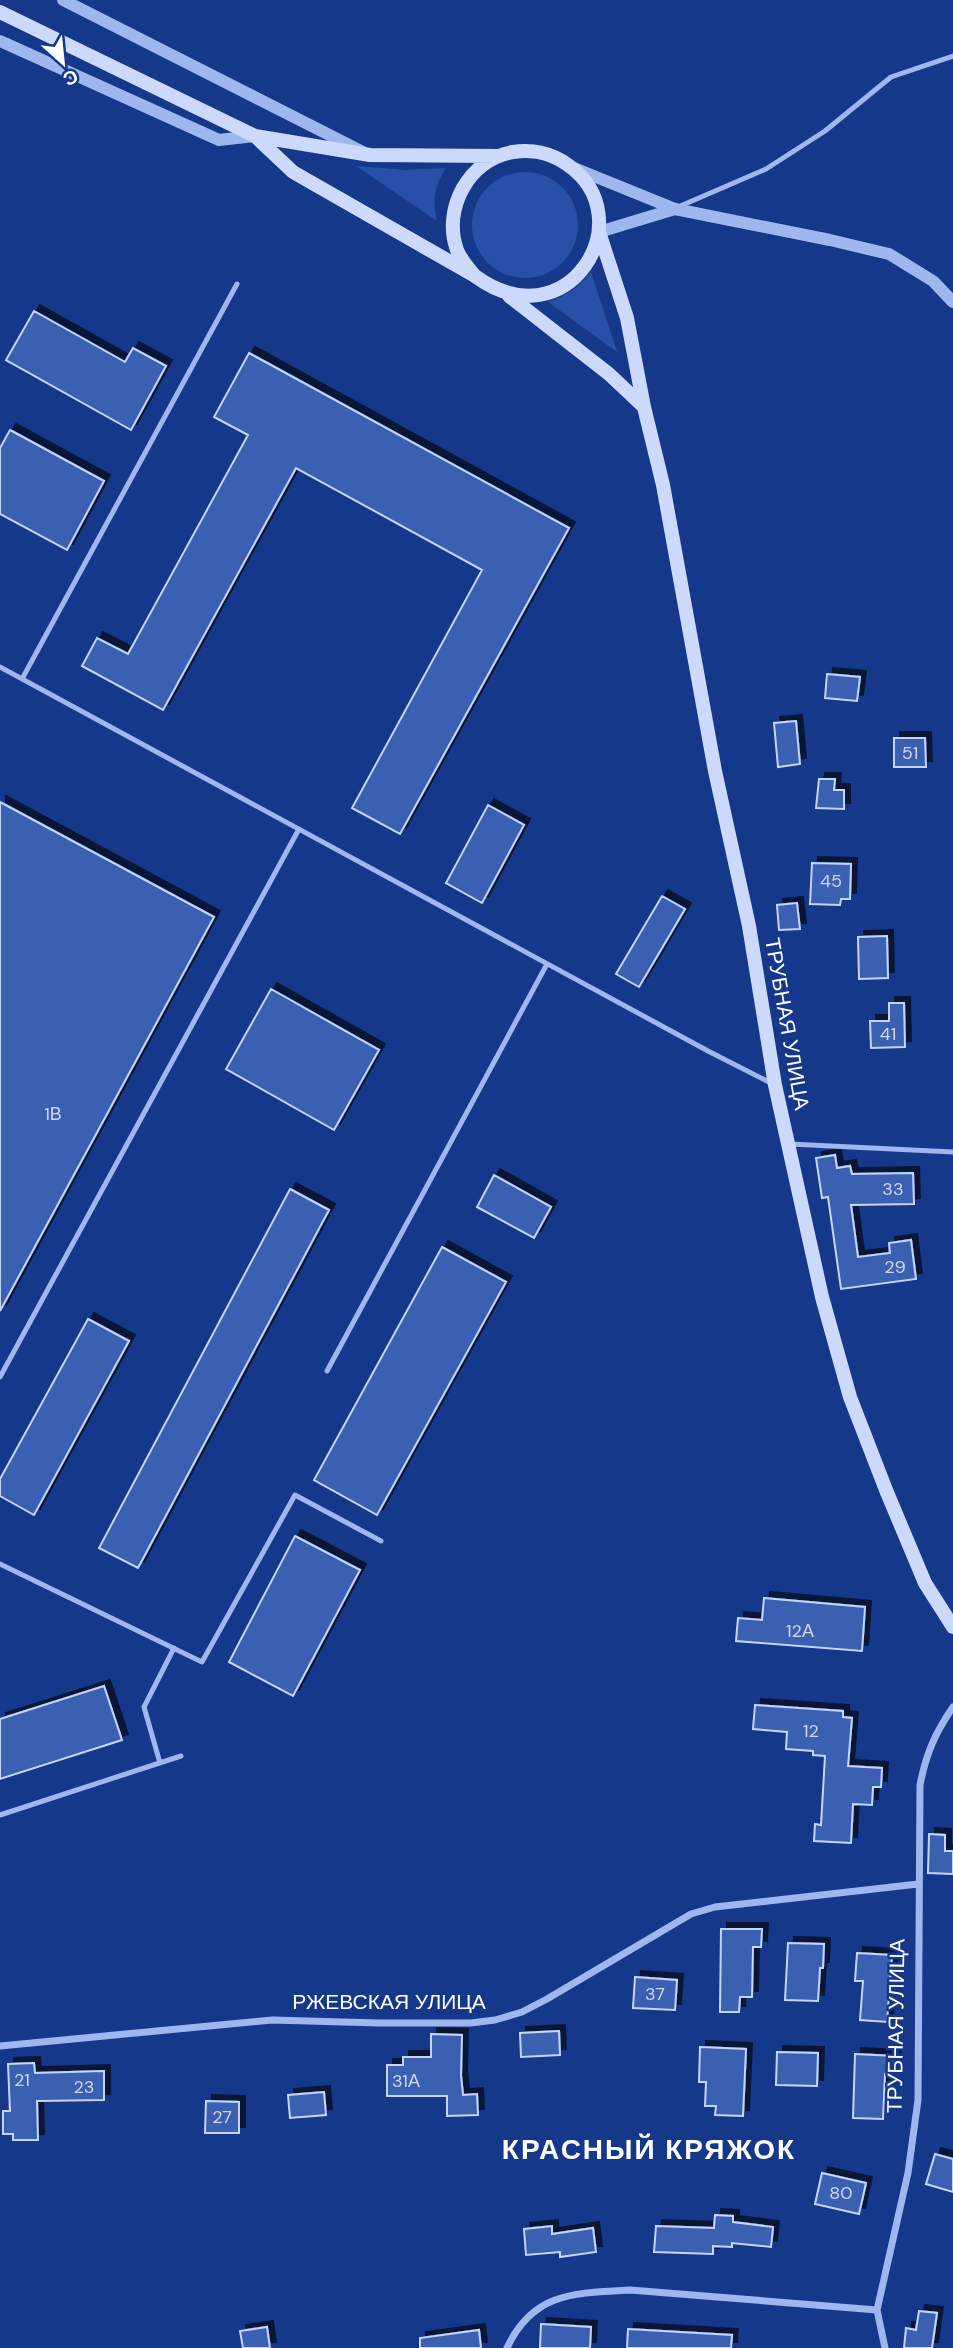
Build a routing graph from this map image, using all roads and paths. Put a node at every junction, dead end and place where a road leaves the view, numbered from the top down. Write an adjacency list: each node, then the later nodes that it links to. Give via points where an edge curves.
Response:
1 (63, 0): 6 (street)
2 (0, 12): 5 (main road)
3 (0, 41): 5 (street, via 219,140)
4 (953, 56): 9 (lane, via 891,77 825,131 766,170)
5 (255, 136): 6 (main road); 11 (main road, via 293,173)
6 (370, 155): 7 (main road)
7 (499, 156): 8 (main road, via 546,153); 11 (main road, via 471,176 453,214 457,249)
8 (574, 168): 9 (street); 10 (main road, via 595,200)
9 (675, 209): 10 (street); 14 (street, via 889,254 933,281)
10 (599, 232): 13 (main road, via 588,262 561,288 544,295); 15 (main road, ТРУБНАЯ УЛИЦА, via 627,318)
11 (475, 276): 13 (main road)
12 (237, 285): 17 (lane)
13 (508, 295): 15 (main road)
14 (953, 302)
15 (644, 407): 20 (main road, ТРУБНАЯ УЛИЦА, via 749,926)
16 (0, 667): 17 (lane)
17 (22, 678): 18 (lane)
18 (299, 829): 19 (lane); 24 (lane)
19 (547, 964): 20 (lane); 23 (lane)
20 (775, 1085): 21 (main road, ТРУБНАЯ УЛИЦА)
21 (787, 1144): 22 (lane); 27 (main road, ТРУБНАЯ УЛИЦА, via 850,1397 925,1583)
22 (953, 1152)
23 (327, 1371)
24 (0, 1377)
25 (381, 1541): 28 (lane, via 295,1495 202,1662)
26 (0, 1563): 28 (lane)
27 (953, 1627)
28 (174, 1648): 31 (lane, via 144,1707)
29 (953, 1707): 33 (street, ТРУБНАЯ УЛИЦА, via 934,1734 920,1785)
30 (181, 1756): 31 (lane)
31 (160, 1763): 32 (lane)
32 (0, 1815)
33 (918, 1884): 34 (street, РЖЕВСКАЯ УЛИЦА, via 715,1907 691,1914 539,2004 495,2020 272,2020); 35 (street, ТРУБНАЯ УЛИЦА, via 918,2100 908,2173)
34 (0, 2046)
35 (877, 2310): 36 (street, via 630,2290 569,2295 531,2312); 37 (street, ТРУБНАЯ УЛИЦА)
36 (507, 2348)
37 (886, 2348)

